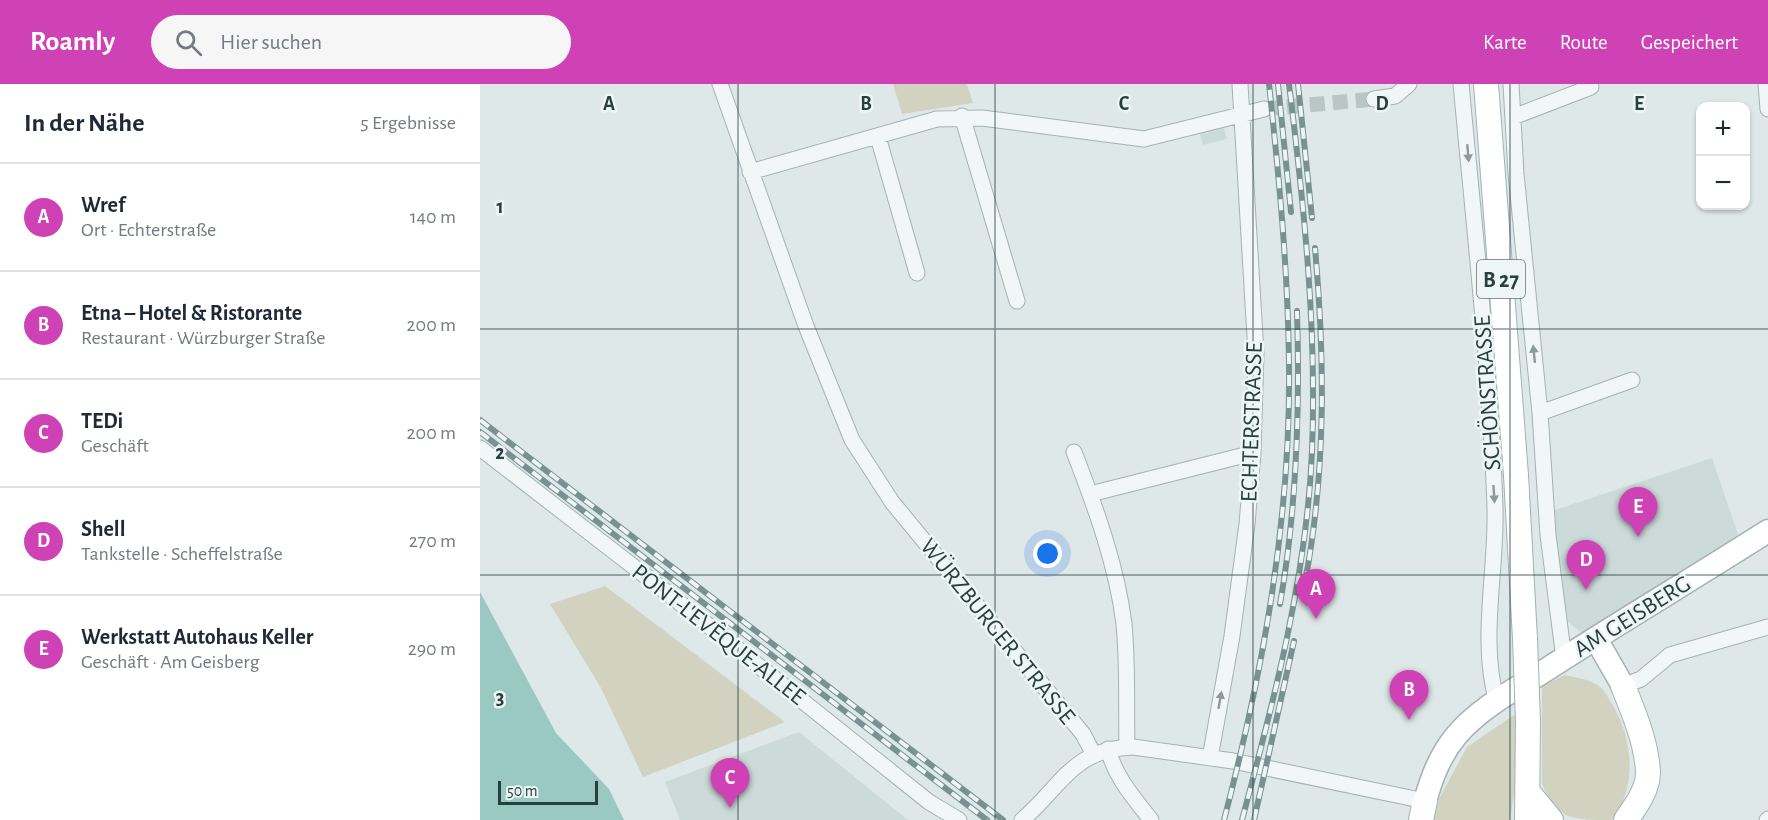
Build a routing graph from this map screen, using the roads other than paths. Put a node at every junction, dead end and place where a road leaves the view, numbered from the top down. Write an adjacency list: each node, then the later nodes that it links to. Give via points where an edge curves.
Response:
1 (720, 84): 16 (street, WÜRZBURGER STRASSE)
2 (1240, 84): 12 (street, ECHTERSTRASSE)
3 (1409, 84): 9 (street, via 1395,96)
4 (1461, 84): 30 (street, SCHÖNSTRASSE, one-way to 30, via 1481,291 1495,508 1489,675)
5 (1486, 84): 34 (main road, B 27, bridge, via 1515,464 1525,639)
6 (1511, 84): 14 (street)
7 (1766, 84): 10 (street)
8 (1591, 87): 14 (street)
9 (1374, 99)
10 (1768, 109)
11 (1264, 110): 12 (street)
12 (1242, 113): 13 (street, via 1144,139); 23 (street, ECHTERSTRASSE, via 1256,354)
13 (962, 116): 15 (street, via 937,119); 18 (street)
14 (1513, 117): 20 (street, one-way to 14)
15 (878, 137): 16 (street); 17 (street)
16 (750, 172): 32 (street, WÜRZBURGER STRASSE, via 852,440 892,502)
17 (917, 273)
18 (1017, 301)
19 (1632, 381): 20 (street)
20 (1540, 412): 28 (street, via 1548,535)
21 (480, 448): 36 (street, PONT-L'EVÊQUE-ALLEE, via 929,802)
22 (1074, 452): 24 (street)
23 (1253, 453): 24 (street); 33 (street, ECHTERSTRASSE, one-way to 23, via 1232,636)
24 (1090, 495): 31 (street, via 1124,623)
25 (1768, 531): 27 (street, AM GEISBERG)
26 (1768, 627): 29 (street, via 1670,655 1641,679)
27 (1596, 639): 28 (street, AM GEISBERG); 29 (street)
28 (1564, 659): 30 (street, AM GEISBERG)
29 (1623, 686): 41 (main road, via 1638,727 1648,775 1641,799)
30 (1497, 702): 35 (street, via 1458,734 1444,752)
31 (1127, 747): 32 (street); 33 (street)
32 (1101, 752): 37 (street, via 1057,781); 38 (street, WÜRZBURGER STRASSE)
33 (1210, 758): 35 (street)
34 (1528, 792): 39 (main road, B 27); 40 (main road)
35 (1423, 810)
36 (959, 820)
37 (1022, 820)
38 (1152, 820)
39 (1527, 820)
40 (1551, 820)
41 (1626, 820)

